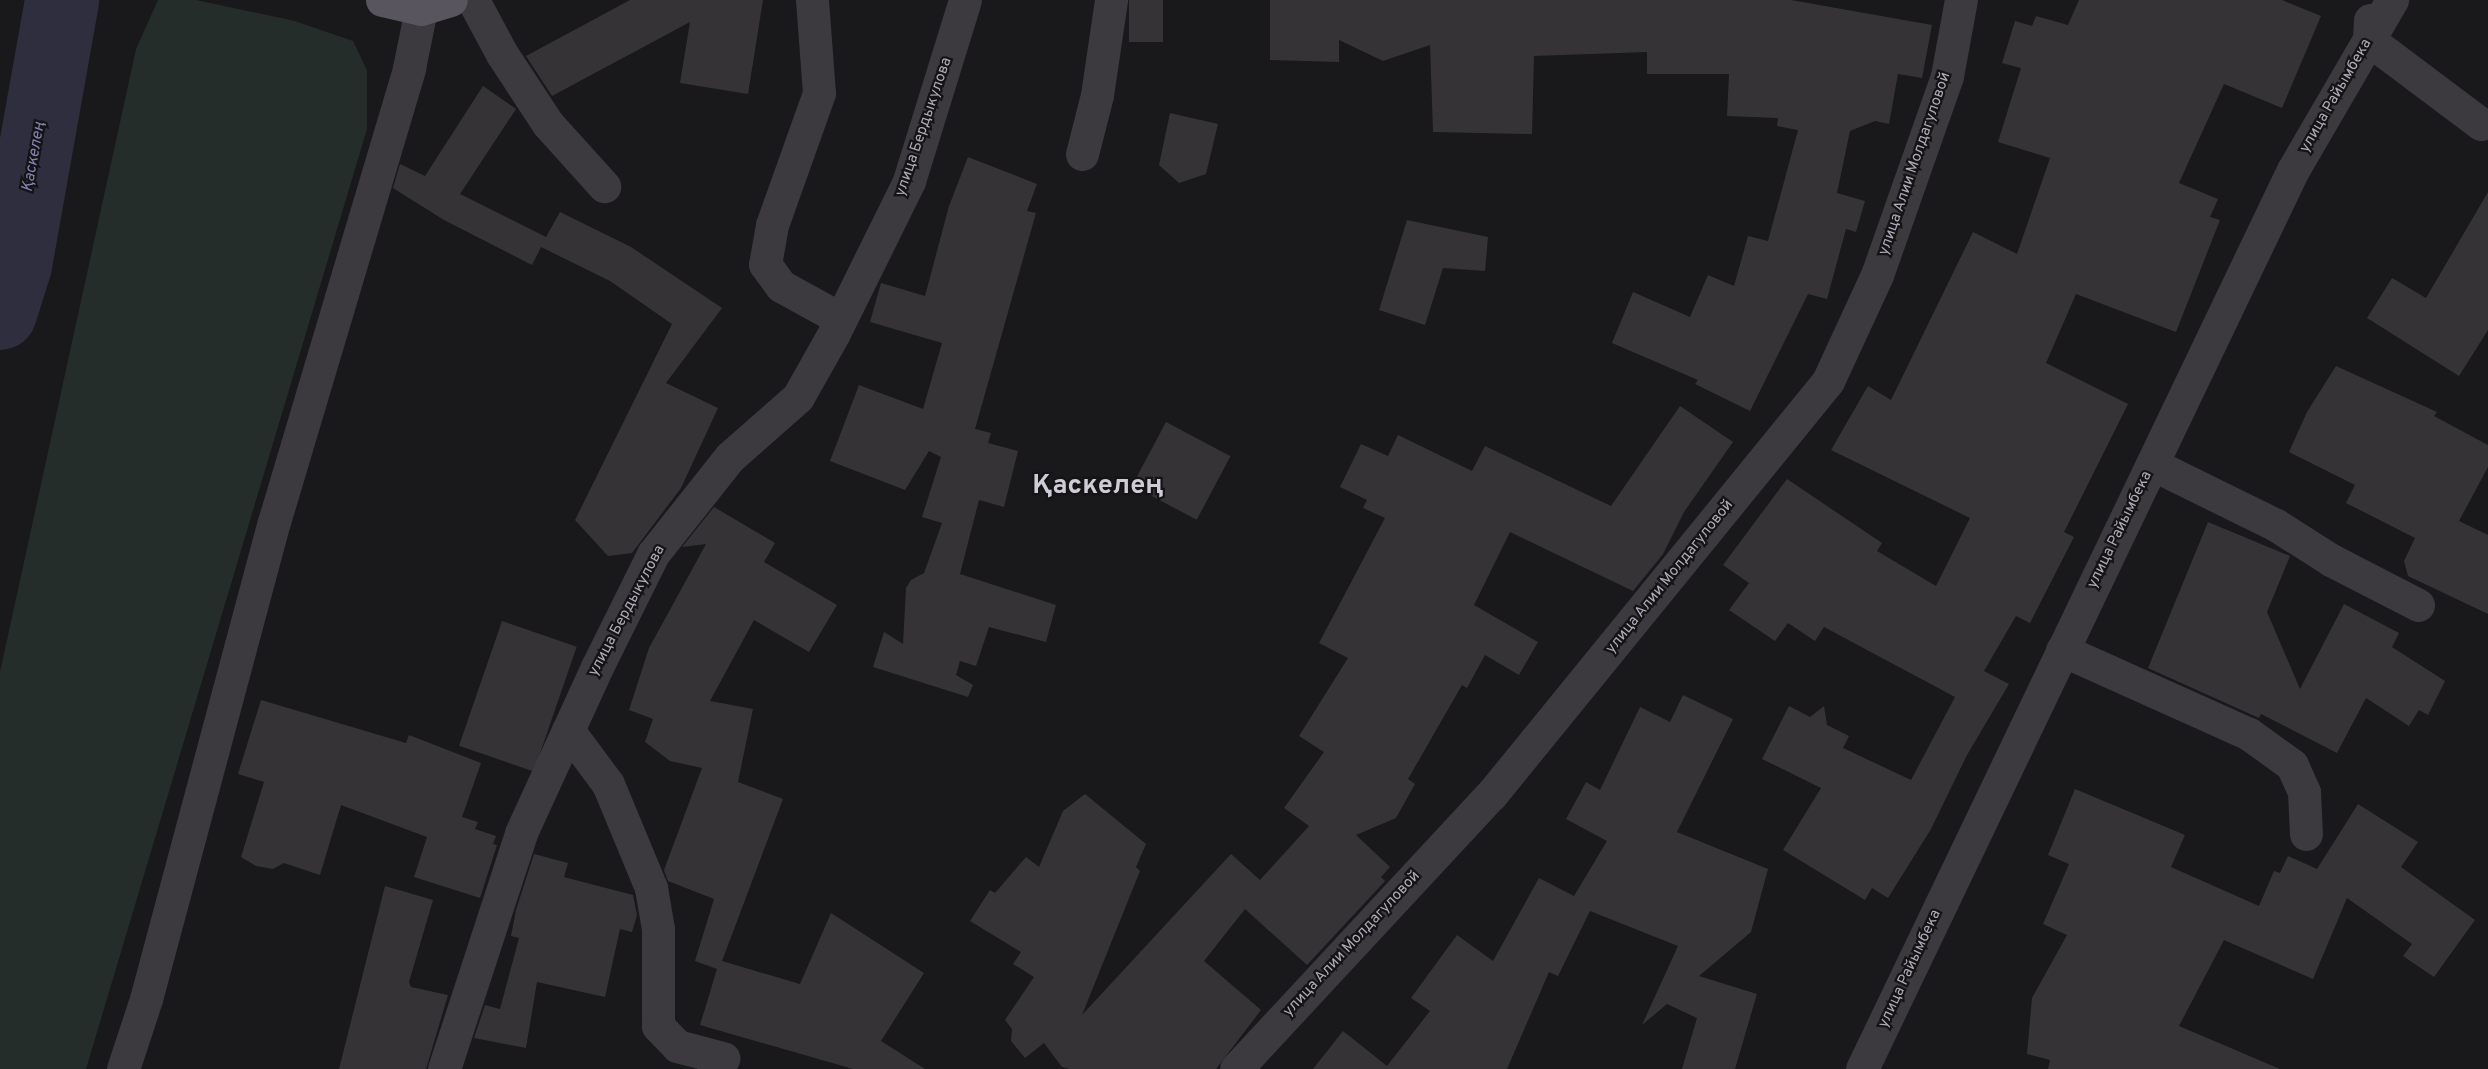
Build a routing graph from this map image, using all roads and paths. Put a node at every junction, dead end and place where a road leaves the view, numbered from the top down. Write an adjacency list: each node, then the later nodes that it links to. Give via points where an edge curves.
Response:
1 (382, 0): 9 (main road)
2 (473, 0): 13 (street, via 502,54 548,124)
3 (812, 0): 14 (street, via 819,93 772,225 765,264 781,286)
4 (965, 0): 14 (street, улица Бердыкулова, via 909,181)
5 (1111, 0): 12 (street, via 1097,95)
6 (1961, 0): 23 (street, улица Алии Молдагуловой, via 1947,76 1877,275 1828,381 1491,795)
7 (2370, 0): 10 (street)
8 (2392, 0): 10 (street, улица Райымбека)
9 (436, 4): 21 (street, via 409,68 274,522 146,999)
10 (2369, 40): 11 (street); 15 (street, улица Райымбека, via 2293,170)
11 (2481, 124)
12 (1082, 154)
13 (604, 186)
14 (841, 319): 18 (street, улица Бердыкулова, via 798,397 730,457 653,554)
15 (2151, 464): 16 (street, via 2276,525 2331,560); 17 (street, улица Райымбека)
16 (2418, 606)
17 (2062, 650): 19 (street, via 2249,734 2292,765 2304,792); 24 (street, улица Райымбека)
18 (568, 730): 20 (street, via 608,784 651,888 658,929 658,1026 677,1046); 22 (street, улица Бердыкулова, via 521,833)
19 (2306, 834)
20 (723, 1058)
21 (123, 1069)
22 (444, 1069)
23 (1236, 1069)
24 (1863, 1069)

